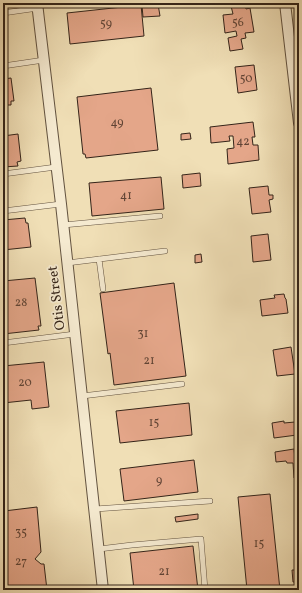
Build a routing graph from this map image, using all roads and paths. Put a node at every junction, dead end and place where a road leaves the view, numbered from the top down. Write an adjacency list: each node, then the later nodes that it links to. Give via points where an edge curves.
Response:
1 (286, 3): 6 (street)
2 (38, 6): 3 (lane); 4 (street, Otis Street)
3 (3, 13)
4 (44, 60): 5 (lane); 7 (street, Otis Street)
5 (3, 66)
6 (299, 123)
7 (56, 167): 8 (lane); 9 (street, Otis Street)
8 (3, 174)
9 (61, 204): 10 (lane); 12 (street, Otis Street)
10 (3, 211)
11 (160, 216): 12 (lane)
12 (63, 226): 15 (street, Otis Street)
13 (165, 251): 14 (lane)
14 (100, 259): 15 (lane); 16 (lane)
15 (67, 263): 17 (street, Otis Street)
16 (103, 289)
17 (75, 334): 18 (lane); 20 (street, Otis Street)
18 (3, 343)
19 (182, 384): 20 (lane)
20 (82, 396): 22 (street, Otis Street)
21 (210, 501): 22 (lane)
22 (95, 509): 23 (street, Otis Street)
23 (99, 550): 24 (street, Otis Street); 25 (lane, via 201,539)
24 (103, 590)
25 (205, 590)

